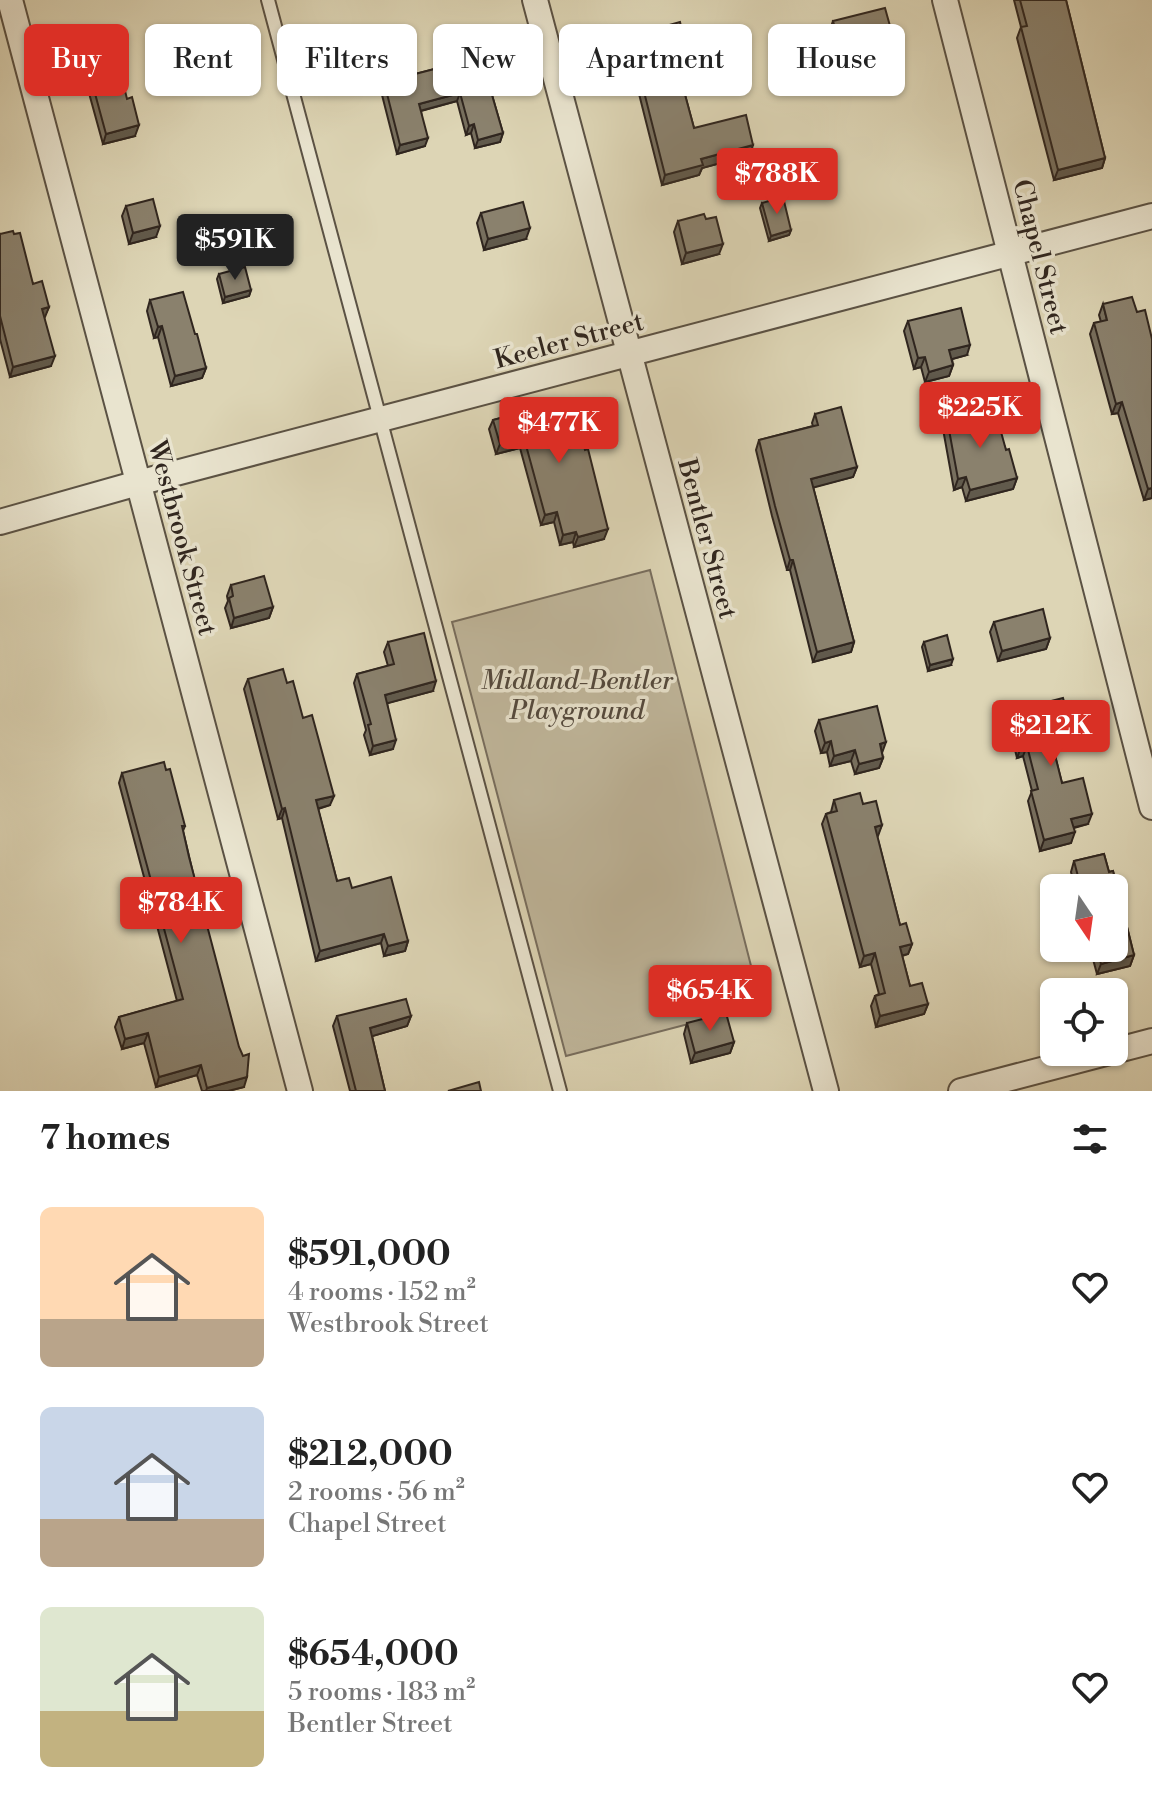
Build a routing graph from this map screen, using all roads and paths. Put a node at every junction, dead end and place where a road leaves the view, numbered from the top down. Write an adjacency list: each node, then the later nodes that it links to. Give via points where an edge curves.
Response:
1 (10, 0): 9 (street, Westbrook Street)
2 (268, 0): 8 (lane)
3 (535, 0): 7 (street, Bentler Street)
4 (945, 0): 6 (street, Chapel Street)
5 (1152, 216): 6 (street, Keeler Street)
6 (1010, 255): 7 (street, Keeler Street); 11 (street, Chapel Street)
7 (628, 354): 8 (street, Keeler Street); 17 (street, Bentler Street)
8 (379, 420): 9 (street, Keeler Street); 16 (lane)
9 (138, 483): 10 (street, Keeler Street); 15 (street, Westbrook Street)
10 (0, 522)
11 (1152, 807)
12 (1152, 1041): 13 (street)
13 (1128, 1048)
14 (1058, 1066): 18 (street)
15 (300, 1091)
16 (560, 1091)
17 (826, 1091)
18 (961, 1091)

